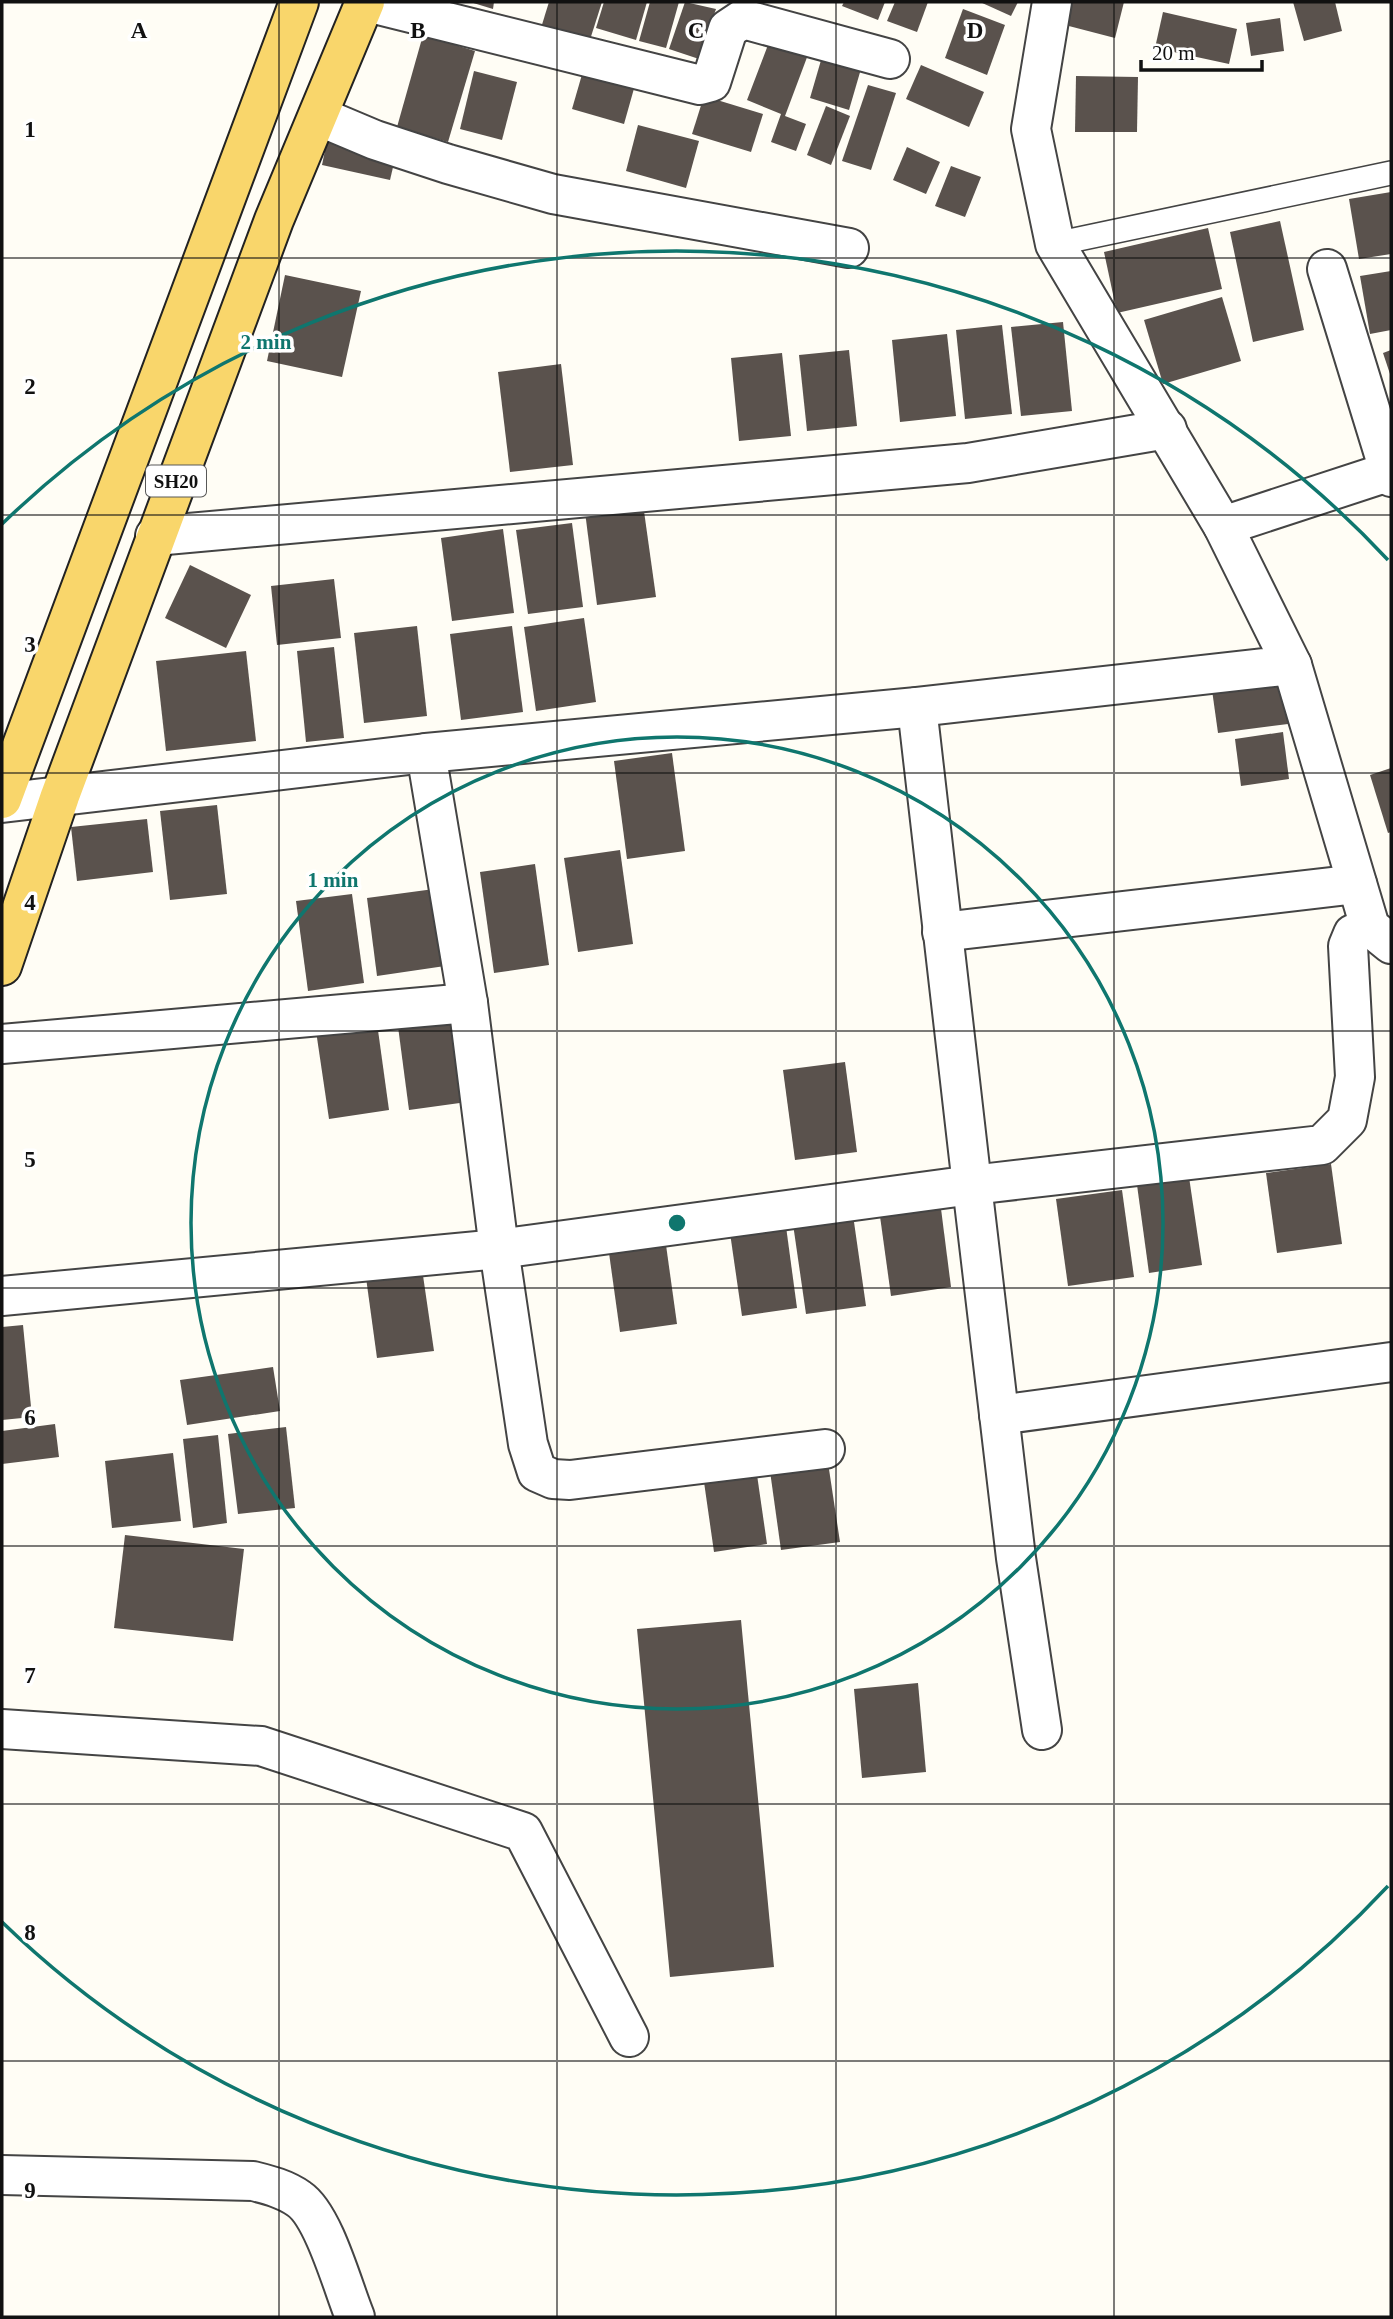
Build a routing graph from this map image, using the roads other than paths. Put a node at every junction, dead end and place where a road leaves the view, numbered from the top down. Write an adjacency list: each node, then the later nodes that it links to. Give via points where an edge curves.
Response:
1 (299, 2): 18 (main road, SH20)
2 (366, 2): 4 (street, via 700,85 711,82 728,29 743,19); 5 (main road, SH20)
3 (1052, 2): 7 (street, via 1031,129)
4 (890, 59)
5 (318, 116): 8 (street, via 375,140 553,194); 13 (main road, SH20)
6 (1391, 173): 7 (lane)
7 (1055, 244): 10 (street)
8 (849, 248)
9 (1327, 269): 11 (street)
10 (1167, 429): 12 (street); 13 (street, via 968,463)
11 (1391, 473): 12 (street)
12 (1223, 526): 14 (street)
13 (155, 536): 17 (main road, SH20)
14 (1292, 665): 15 (street); 19 (street)
15 (918, 707): 16 (street); 20 (street)
16 (426, 754): 17 (street); 23 (street)
17 (60, 796): 18 (street); 22 (main road, SH20)
18 (2, 801)
19 (1357, 884): 20 (street); 21 (street)
20 (942, 932): 25 (street)
21 (1380, 935): 25 (street, via 1353,933 1348,946 1355,1077 1347,1120 1322,1145)
22 (2, 966)
23 (468, 1003): 24 (street); 26 (street)
24 (2, 1044)
25 (972, 1185): 26 (street); 29 (street)
26 (499, 1249): 27 (street); 30 (street, via 528,1444 537,1472 569,1480)
27 (2, 1296)
28 (1391, 1362): 29 (street)
29 (999, 1415): 32 (street)
30 (825, 1449)
31 (2, 1729): 33 (street, via 261,1746 523,1832)
32 (1042, 1730)
33 (629, 2037)
34 (2, 2175): 35 (street, via 253,2181 278,2188 301,2200 317,2222)
35 (355, 2317)

